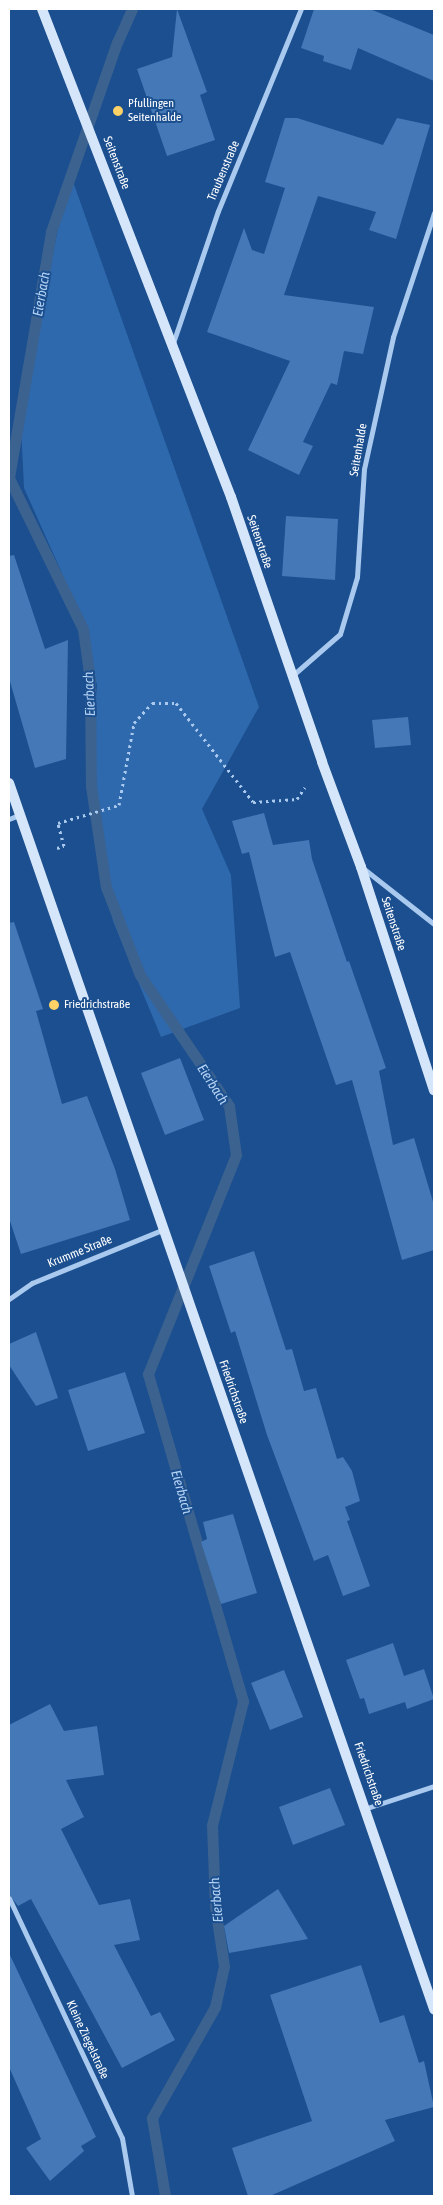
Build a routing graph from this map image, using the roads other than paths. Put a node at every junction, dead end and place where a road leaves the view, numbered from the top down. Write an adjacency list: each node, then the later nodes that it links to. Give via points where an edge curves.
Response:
1 (42, 9): 4 (main road, Seitenstraße)
2 (301, 9): 4 (street, Traubenstraße, via 218,211)
3 (434, 213): 5 (street, Seitenhalde, via 393,337 364,469 357,577 340,634)
4 (173, 344): 5 (main road, Seitenstraße)
5 (292, 675): 9 (main road, Seitenstraße)
6 (9, 783): 7 (main road, Friedrichstraße)
7 (20, 814): 8 (street); 12 (main road, Friedrichstraße)
8 (9, 819)
9 (362, 867): 10 (street); 11 (main road, Seitenstraße)
10 (434, 924)
11 (434, 1090)
12 (162, 1230): 13 (street, Krumme Straße, via 32,1283); 15 (main road, Friedrichstraße)
13 (9, 1299)
14 (434, 1786): 15 (street)
15 (367, 1808): 17 (main road, Friedrichstraße)
16 (9, 1898): 18 (street, Kleine Ziegelstraße, via 122,2138)
17 (434, 2009)
18 (132, 2196)

